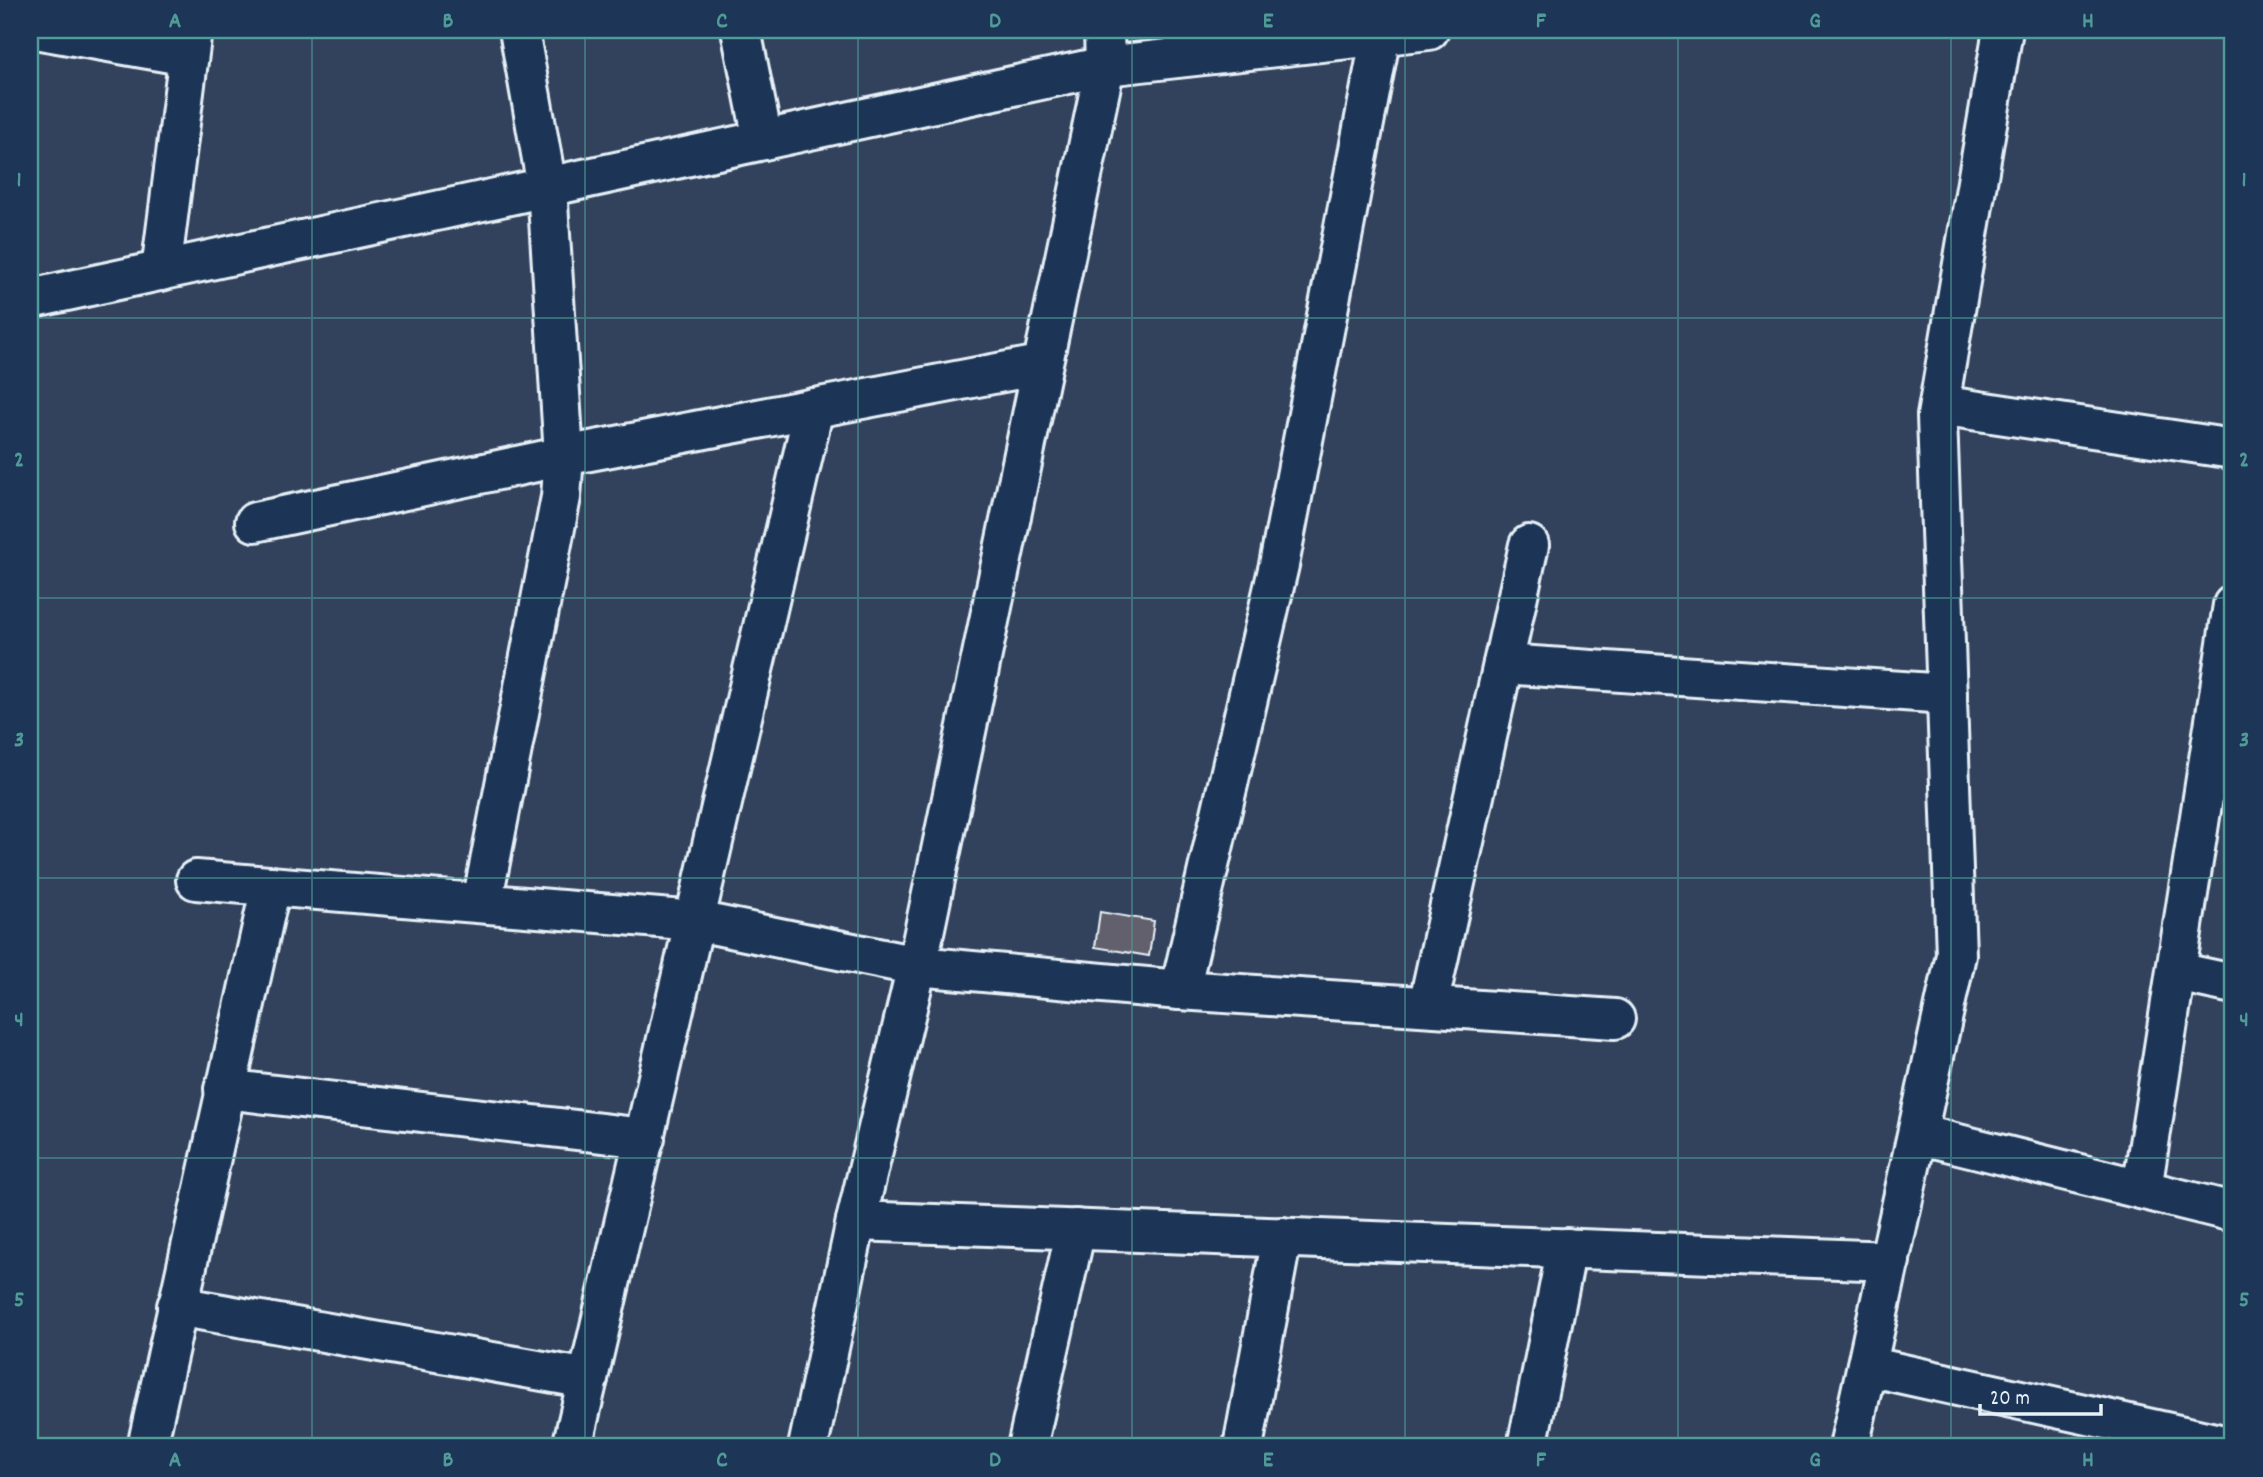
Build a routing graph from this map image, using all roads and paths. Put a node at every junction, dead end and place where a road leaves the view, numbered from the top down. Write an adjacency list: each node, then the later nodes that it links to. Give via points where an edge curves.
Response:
1 (41, 30): 7 (street)
2 (519, 30): 10 (street)
3 (741, 30): 9 (street)
4 (1429, 30): 6 (street)
5 (2003, 30): 14 (street)
6 (1381, 35): 8 (street); 31 (street, via 1279,565)
7 (190, 43): 11 (street)
8 (1105, 48): 9 (street); 13 (street)
9 (763, 140): 10 (street)
10 (547, 187): 11 (street); 17 (street)
11 (161, 271): 12 (street)
12 (30, 299)
13 (1040, 365): 15 (street); 28 (street)
14 (1939, 405): 16 (street); 22 (street)
15 (814, 408): 17 (street); 27 (street)
16 (2233, 449)
17 (564, 456): 18 (street); 26 (street, via 561,497)
18 (254, 522)
19 (1529, 545): 21 (street)
20 (2233, 605): 23 (street)
21 (1503, 664): 22 (street); 32 (street)
22 (1947, 694): 35 (street, via 1956,955)
23 (2221, 764): 29 (street)
24 (196, 880): 25 (street)
25 (271, 886): 26 (street); 34 (street)
26 (482, 903): 27 (street)
27 (696, 921): 28 (street); 36 (street)
28 (917, 966): 31 (street); 39 (street)
29 (2177, 972): 30 (street); 37 (street)
30 (2233, 984)
31 (1180, 990): 32 (street)
32 (1427, 1006): 33 (street)
33 (1615, 1019)
34 (224, 1090): 36 (street); 44 (street)
35 (1918, 1134): 37 (street); 43 (street)
36 (645, 1138): 46 (street)
37 (2142, 1189): 38 (street)
38 (2233, 1212)
39 (856, 1221): 40 (street); 50 (street)
40 (1076, 1229): 41 (street); 51 (street)
41 (1282, 1237): 42 (street); 52 (street)
42 (1567, 1248): 43 (street); 53 (street)
43 (1890, 1261): 45 (street)
44 (177, 1307): 46 (street); 48 (street)
45 (1867, 1366): 47 (street); 54 (street)
46 (588, 1379): 49 (street)
47 (2149, 1438): 55 (street)
48 (147, 1447)
49 (572, 1447)
50 (808, 1447)
51 (1027, 1447)
52 (1243, 1447)
53 (1527, 1447)
54 (1849, 1447)
55 (2233, 1447)

